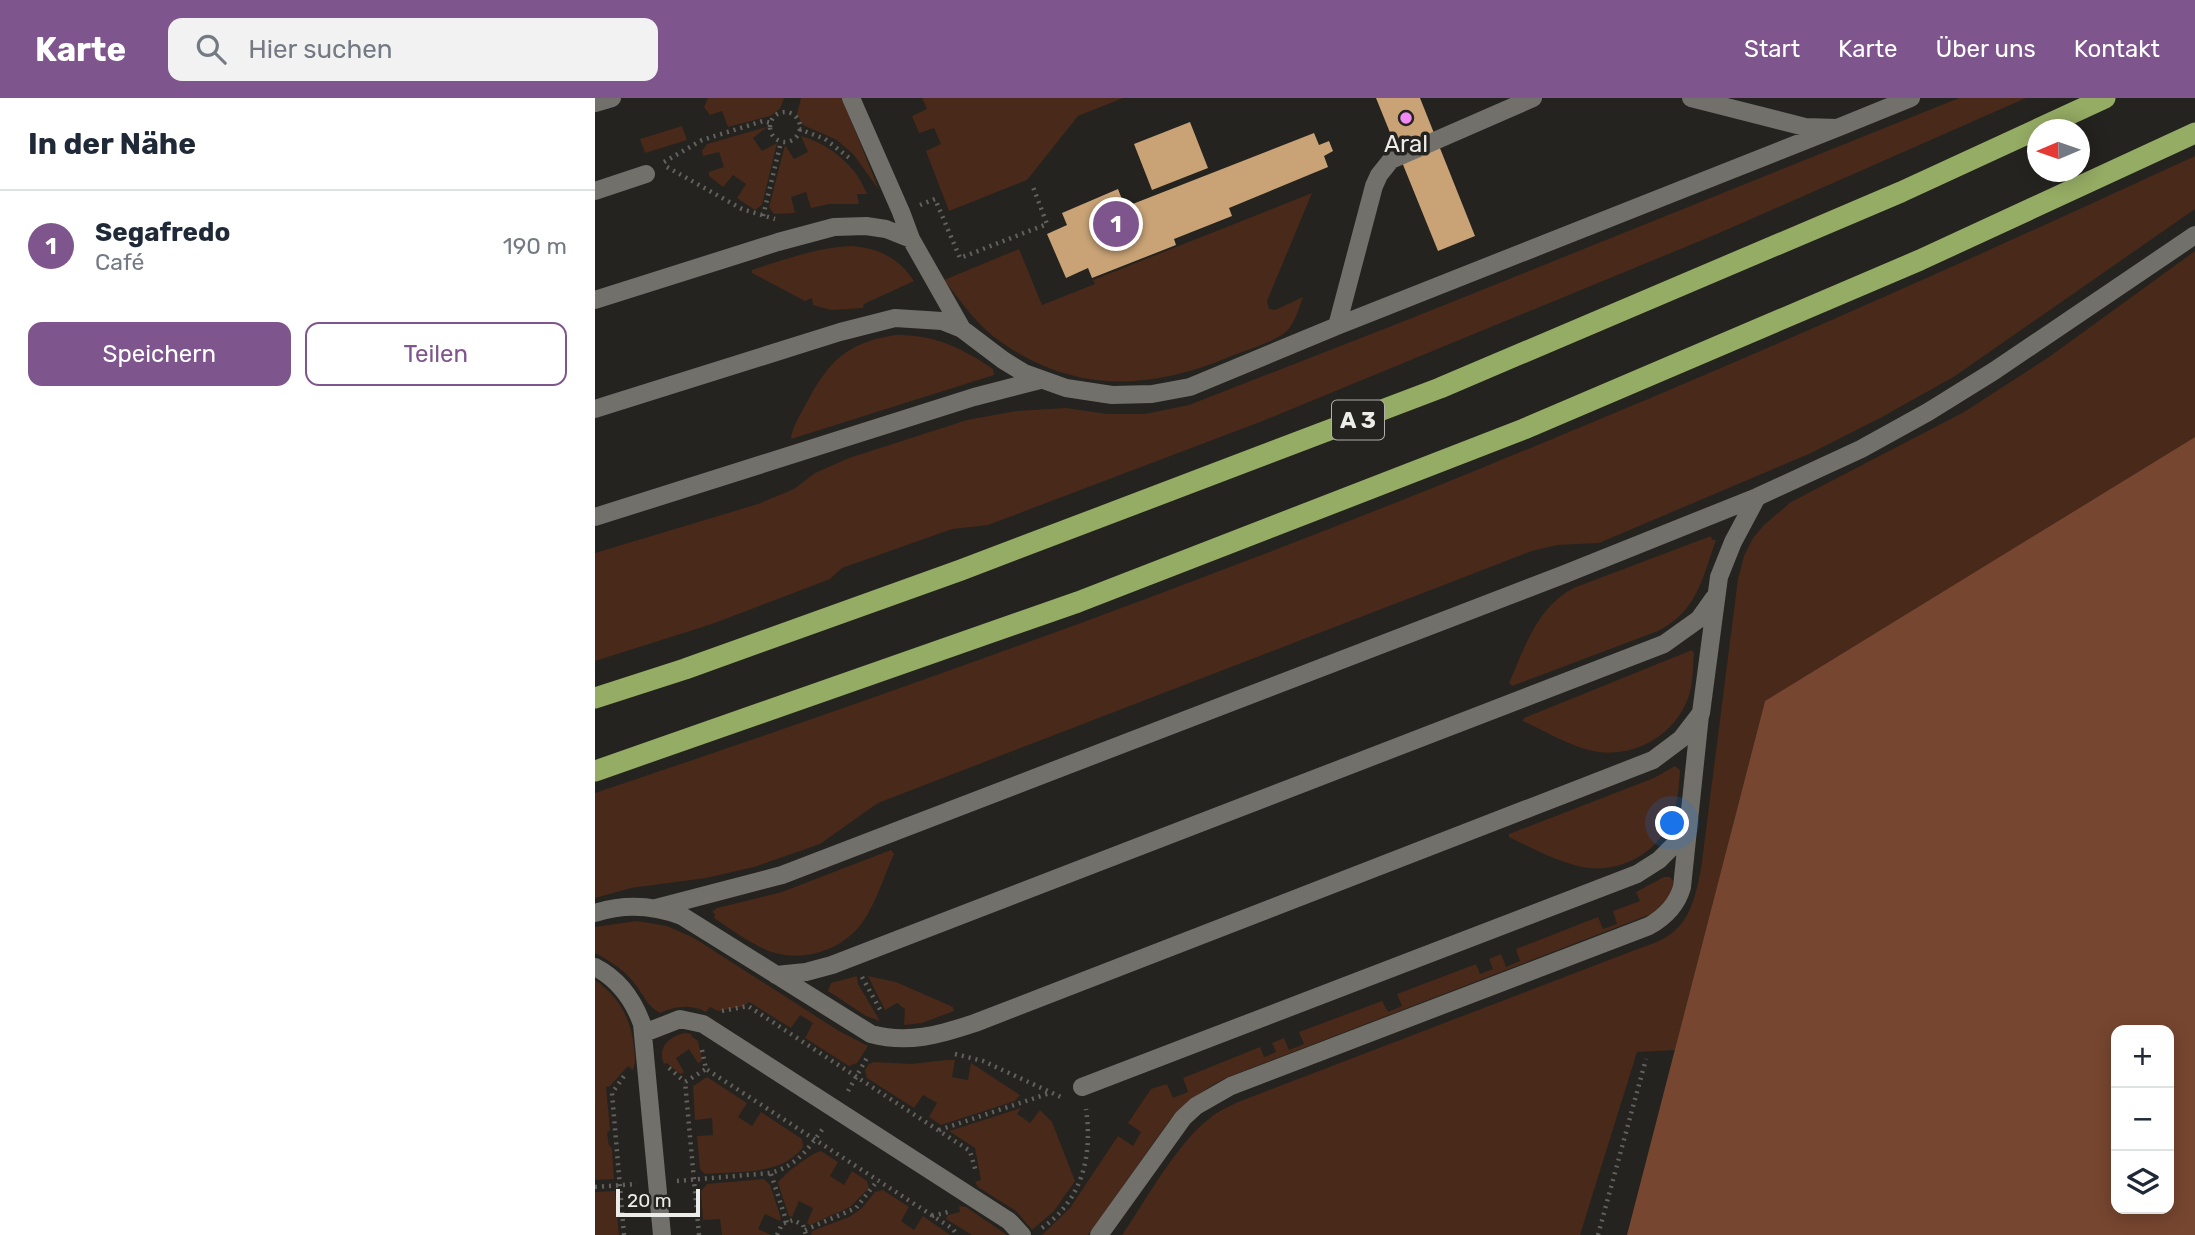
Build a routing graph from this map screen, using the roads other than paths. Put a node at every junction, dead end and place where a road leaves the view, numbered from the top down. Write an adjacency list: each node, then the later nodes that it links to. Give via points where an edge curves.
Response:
1 (612, 98): 7 (lane)
2 (851, 98): 13 (lane)
3 (1533, 98): 15 (lane, via 1385,166 1374,186)
4 (1691, 98): 8 (lane, via 1805,127)
5 (1911, 98): 8 (lane)
6 (2105, 98): 22 (highway, A 3, via 1888,197 1440,388 961,570)
7 (595, 103)
8 (1837, 128): 15 (lane)
9 (2195, 133): 24 (highway, via 1920,260 1524,429 1078,602)
10 (646, 174): 11 (lane)
11 (595, 191)
12 (2195, 235): 19 (lane, via 1928,412)
13 (911, 239): 14 (lane, via 866,226 834,227); 16 (lane)
14 (595, 300)
15 (1337, 326): 17 (lane, via 1174,390 1112,395)
16 (963, 328): 17 (lane, via 1003,360); 18 (lane, via 928,319 895,318)
17 (1040, 380): 20 (lane)
18 (595, 410)
19 (1757, 497): 21 (lane, via 1724,562); 26 (lane, via 782,875)
20 (595, 517)
21 (1716, 593): 23 (lane); 29 (lane, via 1699,619 1664,644 832,965)
22 (595, 698)
23 (1701, 713): 25 (lane); 29 (lane, via 1681,739 1641,766 942,1034 909,1039 871,1034)
24 (595, 771)
25 (1688, 831): 31 (lane, via 1637,874); 34 (lane, via 1680,893 1657,921 1211,1096 1172,1132)
26 (656, 908): 27 (lane, via 630,906); 29 (lane, via 709,931)
27 (595, 913)
28 (595, 967): 30 (lane, via 614,979 631,999)
29 (776, 975)
30 (644, 1033): 32 (lane, via 680,1018 703,1024); 33 (lane)
31 (1078, 1095)
32 (1030, 1233)
33 (662, 1235)
34 (1099, 1235)

